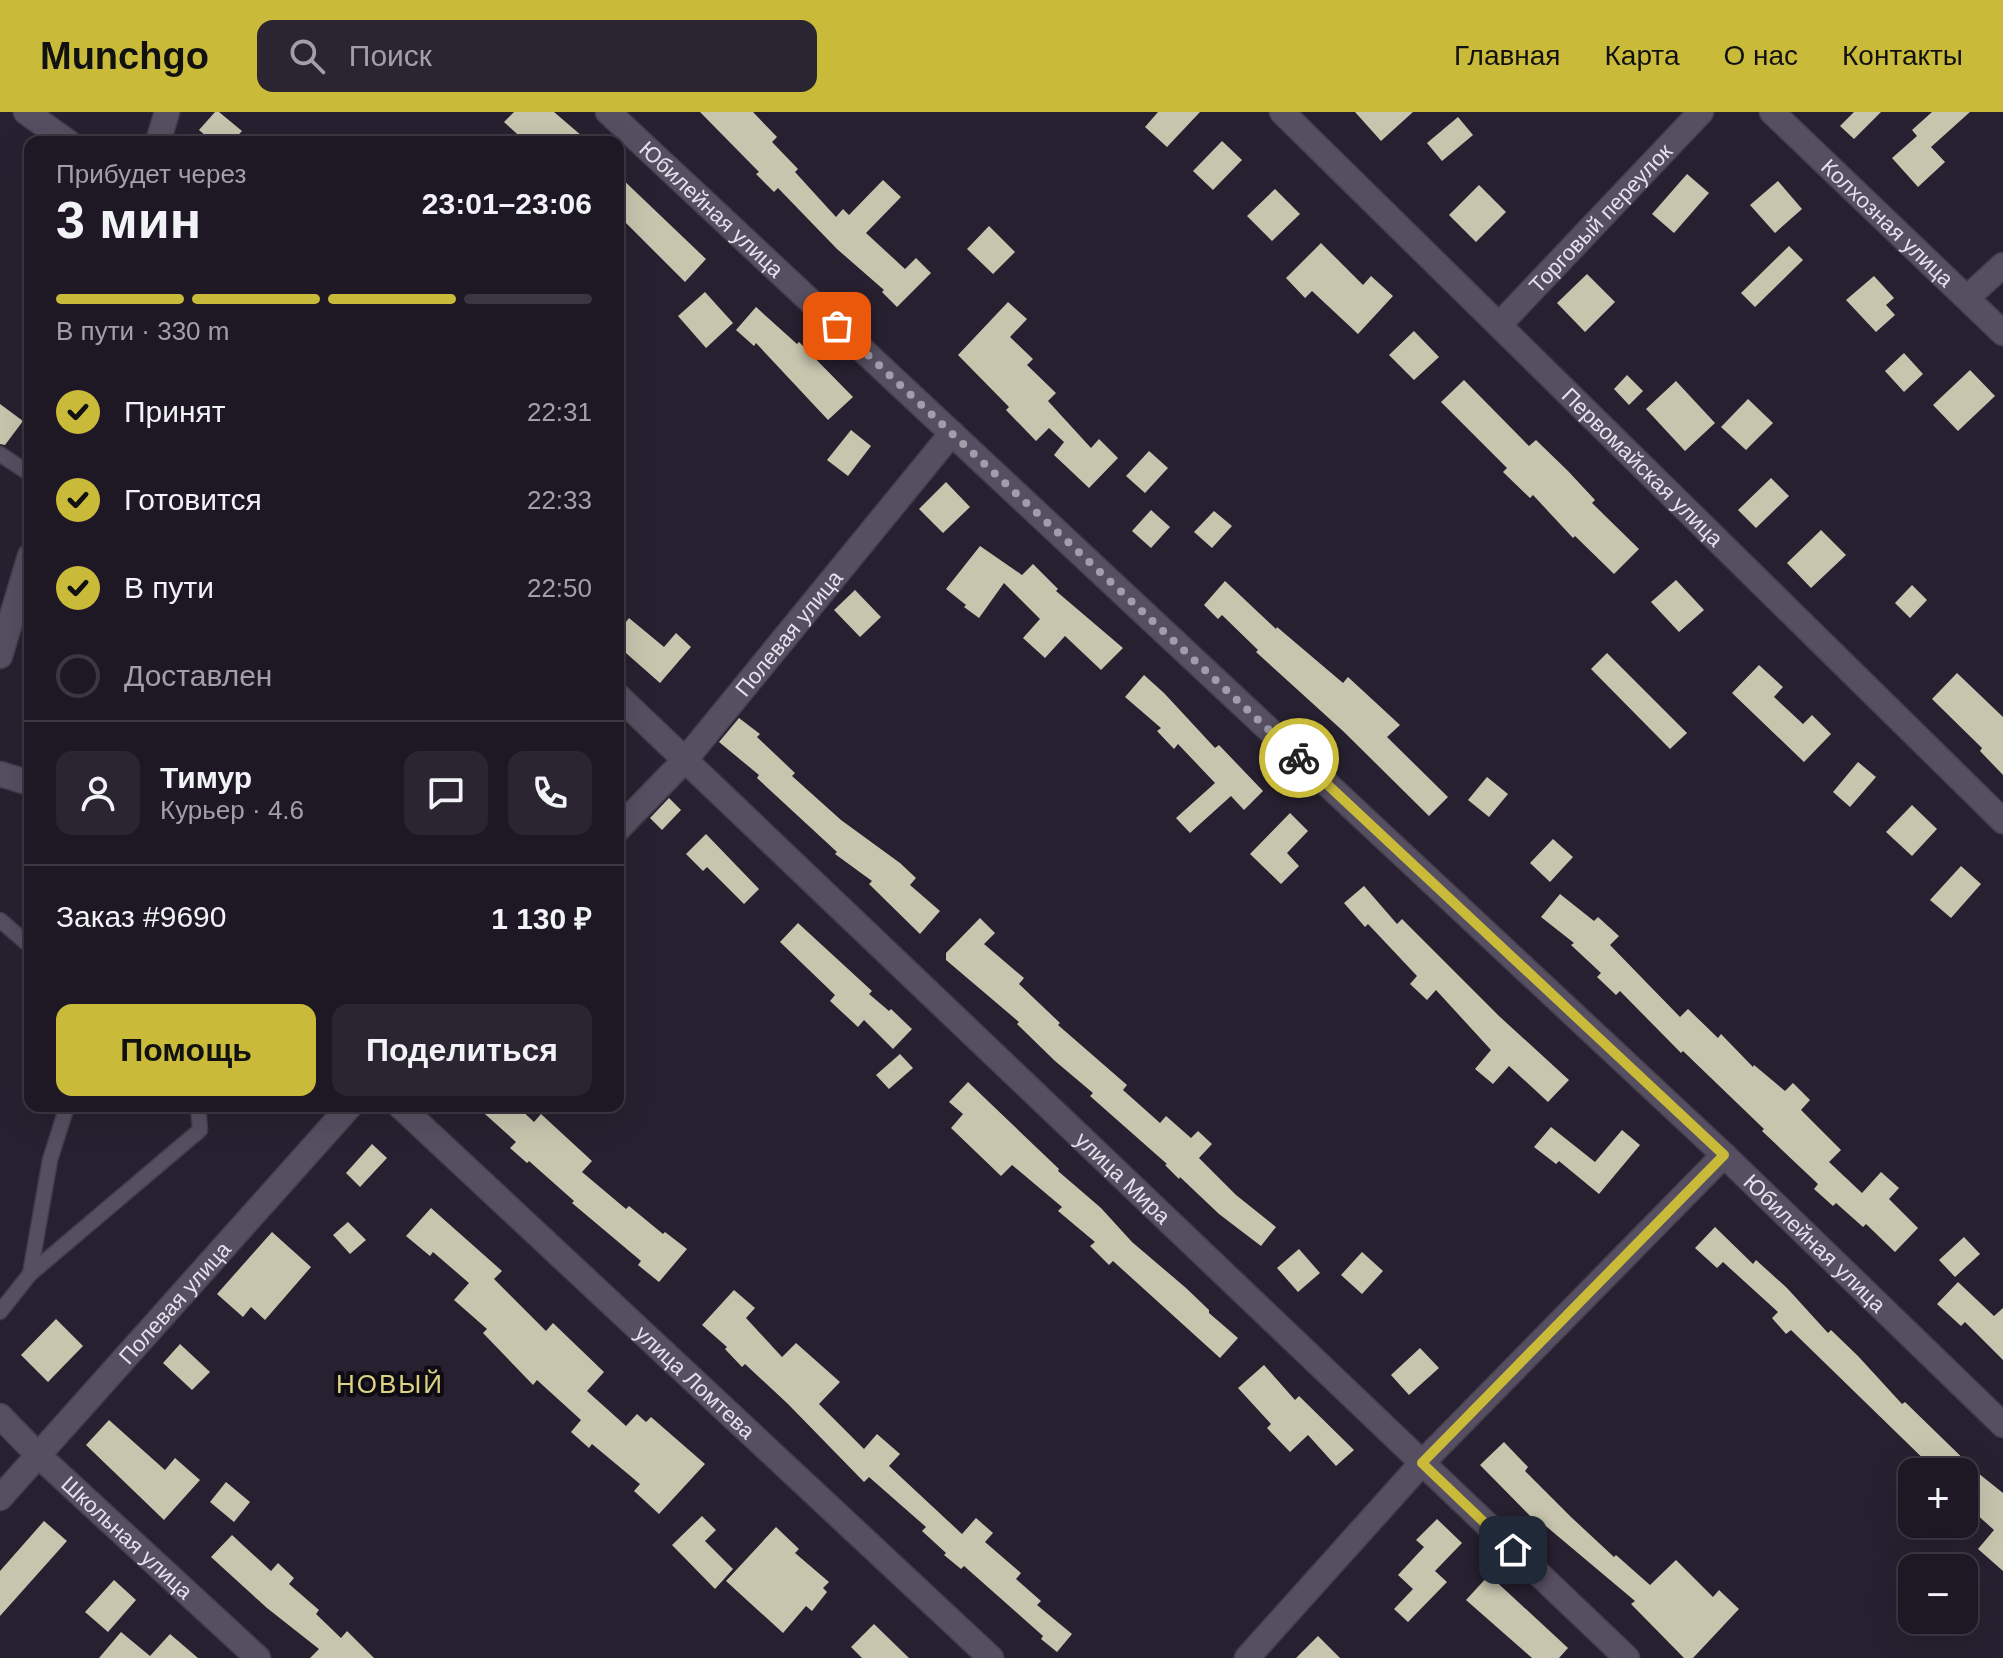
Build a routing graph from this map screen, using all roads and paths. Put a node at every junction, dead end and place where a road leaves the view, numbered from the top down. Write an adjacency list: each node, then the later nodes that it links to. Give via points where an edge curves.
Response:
1 (26, 112): 7 (street)
2 (167, 112): 8 (street)
3 (608, 112): 13 (street, Юбилейная улица)
4 (1282, 112): 11 (street, Первомайская улица)
5 (1701, 112): 11 (street, Торговый переулок)
6 (1772, 112): 10 (street, Колхозная улица)
7 (60, 136)
8 (160, 136)
9 (2003, 265): 10 (street)
10 (1968, 297): 12 (street, Колхозная улица)
11 (1500, 324): 22 (street, Первомайская улица)
12 (2003, 333)
13 (952, 433): 19 (street, Полевая улица); 30 (street, Юбилейная улица)
14 (0, 454): 15 (lane)
15 (24, 470)
16 (24, 576): 17 (street)
17 (0, 656)
18 (624, 702): 19 (street, улица Мира)
19 (685, 760): 23 (street, Полевая улица); 36 (street, улица Мира)
20 (0, 774): 21 (street)
21 (24, 781)
22 (2003, 821)
23 (624, 823)
24 (0, 920): 25 (lane)
25 (24, 941)
26 (65, 1112): 31 (lane, via 50,1160)
27 (198, 1112): 31 (lane, via 200,1130)
28 (345, 1112): 35 (street, Полевая улица)
29 (406, 1112): 39 (street, улица Ломтева)
30 (1724, 1155): 34 (street, Юбилейная улица); 36 (street)
31 (30, 1274): 32 (lane)
32 (0, 1312)
33 (0, 1416): 35 (street, Школьная улица)
34 (2003, 1425)
35 (38, 1455): 37 (street, Полевая улица); 38 (street, Школьная улица)
36 (1422, 1463): 40 (street); 41 (street, улица Мира)
37 (0, 1498)
38 (258, 1658)
39 (991, 1658)
40 (1247, 1658)
41 (1627, 1658)

